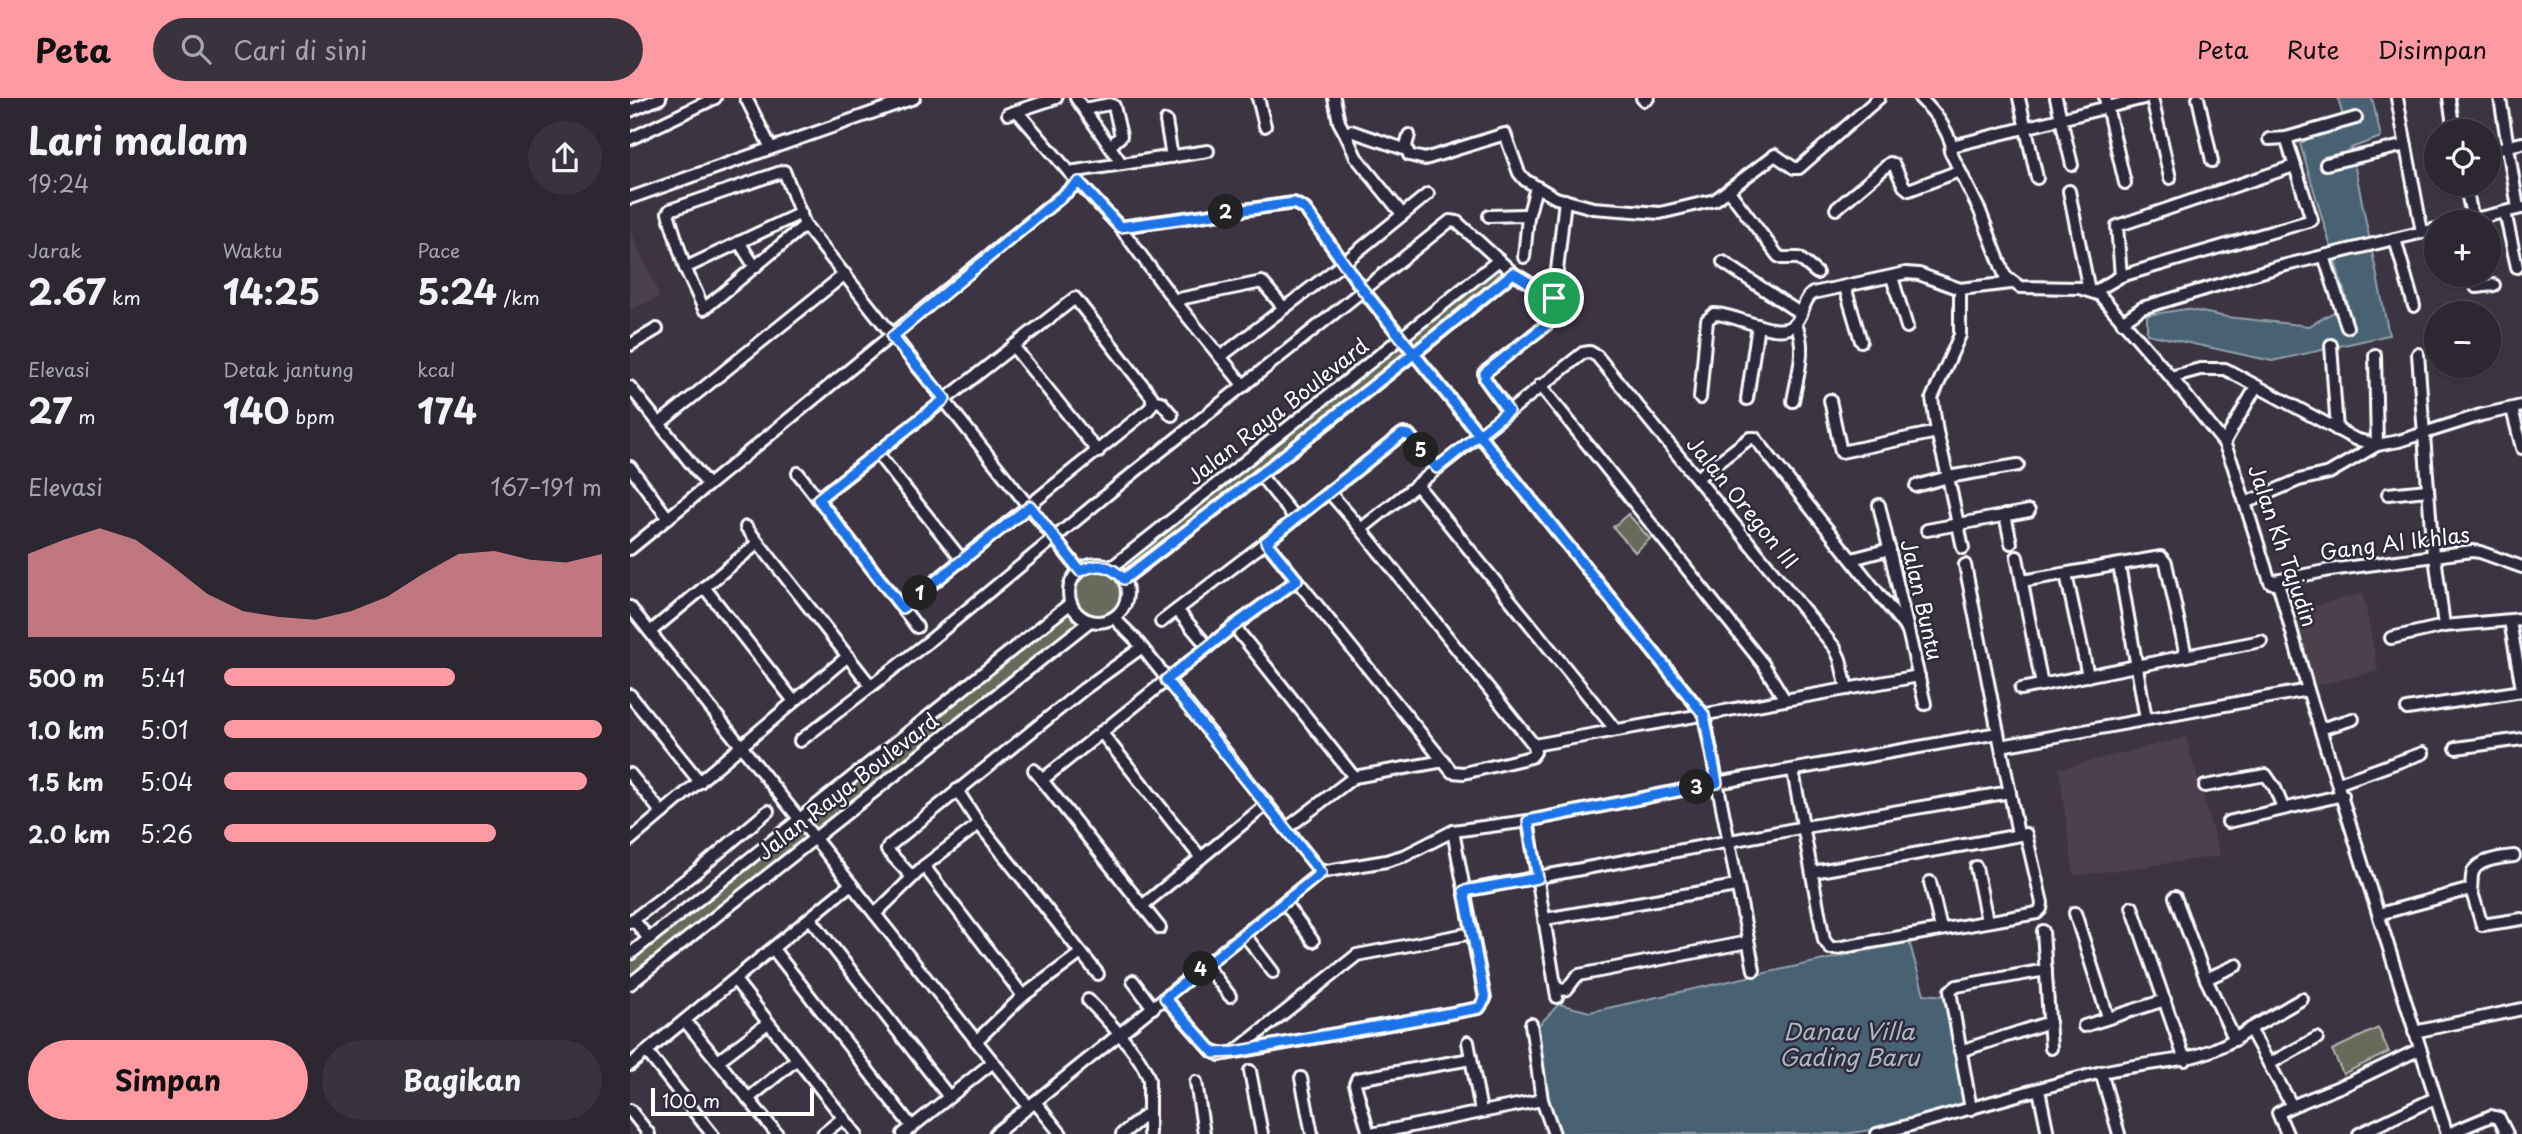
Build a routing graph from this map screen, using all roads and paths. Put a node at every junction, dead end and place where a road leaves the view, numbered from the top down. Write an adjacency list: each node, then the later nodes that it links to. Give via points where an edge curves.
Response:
1 (660, 98): 22 (street)
2 (715, 98): 32 (street)
3 (746, 98): 39 (street)
4 (914, 98): 20 (street)
5 (1056, 98): 50 (street, via 1013,113)
6 (1076, 98): 21 (street)
7 (1258, 98): 27 (street)
8 (1334, 98): 29 (street)
9 (1879, 98): 56 (street, via 1799,167 1775,155)
10 (1920, 98): 37 (street, via 1937,114)
11 (2019, 98): 28 (street)
12 (2056, 98): 24 (street)
13 (2144, 98): 19 (street)
14 (2152, 98): 52 (street)
15 (2198, 98): 44 (street)
16 (2397, 98): 35 (street)
17 (2449, 98): 25 (street)
18 (2500, 98): 38 (street)
19 (2106, 103): 24 (street); 54 (street)
20 (880, 104): 39 (street)
21 (1084, 109): 36 (street); 36 (street, via 1114,106 1121,136)
22 (630, 111)
23 (2356, 118): 31 (street)
24 (2061, 119): 28 (street); 47 (street)
25 (2452, 119)
26 (1166, 121): 43 (street)
27 (1265, 126)
28 (2025, 128): 37 (street); 51 (street)
29 (1346, 135): 41 (street, via 1351,131); 66 (street, via 1356,157)
30 (1409, 135): 41 (street)
31 (2287, 138): 33 (street); 48 (street)
32 (630, 139)
33 (2269, 139)
34 (2522, 143): 38 (street)
35 (2406, 145): 46 (street); 71 (street)
36 (1110, 146): 45 (street)
37 (1952, 146): 49 (street)
38 (2507, 146): 40 (street); 61 (street)
39 (771, 148): 59 (street)
40 (2501, 148)
41 (1407, 150): 55 (street, via 1415,158 1425,159 1505,134 1521,176)
42 (1208, 151): 43 (street)
43 (1172, 157): 45 (street)
44 (2212, 161)
45 (1122, 164): 50 (street)
46 (2326, 164)
47 (2072, 165)
48 (2294, 166): 85 (street, via 2117,226); 85 (street, via 2312,220)
49 (1959, 171): 62 (street, via 1909,190 1890,163); 87 (street)
50 (1069, 172): 53 (street)
51 (2037, 178)
52 (2170, 178)
53 (1079, 182): 70 (street); 102 (street)
54 (2125, 183)
55 (1536, 187): 60 (street); 68 (street)
56 (1729, 191): 60 (street, via 1715,200 1660,213 1593,208); 83 (street, via 1778,256 1799,258)
57 (2069, 191): 91 (street)
58 (1428, 194): 66 (street)
59 (630, 198)
60 (1565, 200): 92 (street)
61 (2520, 208): 63 (street)
62 (1836, 209)
63 (2505, 212): 65 (street); 80 (street)
64 (801, 213): 69 (street); 73 (street); 81 (street, via 786,173 780,170 670,210)
65 (2501, 213)
66 (1402, 214): 78 (street)
67 (1489, 216): 68 (street)
68 (1528, 217): 75 (street)
69 (805, 225): 79 (street); 84 (street)
70 (1120, 227): 78 (street, via 1294,203 1305,209); 93 (street)
71 (2422, 232): 72 (street)
72 (2395, 239): 74 (street); 94 (street)
73 (739, 242): 79 (street); 81 (street)
74 (2323, 256): 97 (street, via 2142,308); 100 (street)
75 (1524, 257)
76 (1499, 260): 82 (street); 90 (street, via 1457,222 1450,221); 103 (street, Jalan Raya Boulevard)
77 (1723, 262): 96 (street)
78 (1344, 263): 90 (street); 95 (street)
79 (755, 267): 81 (street, via 705,309)
80 (2517, 267)
81 (685, 268)
82 (1513, 273): 92 (street); 108 (street, Jalan Raya Boulevard)
83 (1817, 273)
84 (845, 274): 102 (street); 126 (street)
85 (2121, 276): 91 (street)
86 (1892, 277): 88 (street); 89 (street, via 1919,274); 99 (street)
87 (2011, 283): 89 (street); 91 (street)
88 (1845, 287): 96 (street, via 1807,296); 104 (street)
89 (1960, 289): 128 (street, via 1961,335 1932,398)
90 (1363, 290): 103 (street); 114 (street)
91 (2092, 291): 97 (street, Jalan Kh Tajudin)
92 (1554, 298): 124 (street, via 1563,303 1564,311 1485,373)
93 (1174, 300): 95 (street, via 1262,282); 111 (street)
94 (2414, 306)
95 (1283, 307): 111 (street)
96 (1798, 319): 98 (street, via 1791,328 1779,331); 122 (street, via 1802,343)
97 (2122, 321): 112 (street, Jalan Kh Tajudin)
98 (1758, 325): 117 (street, via 1719,313 1707,320); 119 (street)
99 (1907, 327)
100 (2347, 327)
101 (657, 329): 105 (street)
102 (892, 337): 118 (street); 143 (street)
103 (1404, 338): 108 (street); 174 (street, Jalan Raya Boulevard)
104 (1861, 341)
105 (630, 345)
106 (2332, 345): 127 (street)
107 (1013, 346): 118 (street); 121 (street, via 1075,298); 134 (street)
108 (1416, 353): 129 (street); 140 (street, Jalan Raya Boulevard)
109 (2418, 354): 130 (street)
110 (2375, 355): 132 (street)
111 (1220, 357): 114 (street)
112 (2171, 377): 116 (street, via 2212,367 2225,369); 131 (street, Jalan Kh Tajudin)
113 (1540, 385): 124 (street); 142 (street, Jalan Oregon III, via 1583,353 1597,356); 215 (street, via 1768,671)
114 (1244, 386): 161 (street)
115 (630, 387): 126 (street)
116 (2256, 387): 127 (street); 131 (street)
117 (1700, 398)
118 (945, 399): 135 (street); 152 (street)
119 (1747, 399)
120 (1829, 400): 128 (street, via 1842,452)
121 (1153, 401): 125 (street, via 1161,402); 134 (street)
122 (1793, 401)
123 (2517, 408): 130 (street); 133 (street)
124 (1508, 411): 129 (street)
125 (1172, 415)
126 (660, 423): 143 (street)
127 (2337, 430): 132 (street)
128 (1937, 432): 141 (street)
129 (1480, 433): 137 (street); 218 (street)
130 (2422, 434): 132 (street); 146 (street)
131 (2224, 443): 150 (street, Jalan Kh Tajudin)
132 (2377, 445): 150 (street, via 2329,473)
133 (2522, 448)
134 (1098, 452): 152 (street)
135 (877, 453): 149 (street); 171 (street)
136 (2018, 465): 141 (street)
137 (1437, 468): 144 (street); 147 (street, via 1409,435 1402,434)
138 (632, 472): 155 (street)
139 (798, 473): 149 (street)
140 (1260, 475): 156 (street); 178 (street, Jalan Raya Boulevard)
141 (1948, 477): 145 (street); 157 (street)
142 (1697, 478): 170 (street, via 1755,438); 209 (street, Jalan Oregon III, via 1835,648)
143 (708, 485): 155 (street)
144 (1417, 485): 159 (street); 221 (street)
145 (1916, 486)
146 (2427, 490): 148 (street); 168 (street)
147 (1329, 492): 156 (street); 159 (street)
148 (2388, 494)
149 (818, 499): 184 (street)
150 (2245, 503): 181 (street, Jalan Kh Tajudin)
151 (1879, 505): 167 (street, Jalan Buntu)
152 (1030, 506): 161 (street); 171 (street)
153 (2029, 511): 154 (street)
154 (2005, 515): 157 (street); 164 (street)
155 (668, 518): 166 (street)
156 (1296, 519): 162 (street)
157 (1958, 524): 160 (street); 165 (street)
158 (746, 527): 163 (street)
159 (1361, 529): 227 (street)
160 (1927, 530)
161 (1054, 538): 176 (street); 208 (street)
162 (1266, 542): 179 (street); 185 (street)
163 (758, 543): 182 (street); 201 (street)
164 (2011, 543)
165 (1963, 548)
166 (630, 549)
167 (1890, 549): 170 (street); 195 (street, Jalan Buntu)
168 (2434, 556): 175 (street, Gang Al Ikhlas, via 2480,552); 181 (street, Gang Al Ikhlas); 193 (street)
169 (2017, 557): 180 (street)
170 (1852, 559): 195 (street)
171 (962, 560): 184 (street)
172 (1965, 565): 224 (street)
173 (2119, 565): 177 (street); 202 (street, via 2164,559); 203 (street)
174 (1112, 567): 176 (street, via 1096,564); 178 (street)
175 (2522, 567)
176 (1080, 571): 183 (street, via 1073,580)
177 (2066, 574): 180 (street); 205 (street)
178 (1124, 579): 187 (street, via 1128,593)
179 (1297, 580): 192 (street); 232 (street)
180 (2022, 581): 207 (street)
181 (2270, 582): 211 (street, Jalan Kh Tajudin, via 2279,586)
182 (704, 587): 196 (street); 214 (street)
183 (1071, 603): 189 (street); 251 (street, Jalan Raya Boulevard)
184 (902, 608): 194 (street)
185 (1177, 610): 191 (street); 199 (street)
186 (632, 613): 196 (street)
187 (1114, 618): 189 (street); 200 (street)
188 (2522, 619): 190 (street)
189 (1090, 621): 259 (street, Jalan Raya Boulevard)
190 (2510, 621): 193 (street); 212 (street)
191 (1161, 622)
192 (1234, 626): 199 (street); 238 (street)
193 (2444, 626): 197 (street)
194 (917, 627)
195 (1908, 631): 204 (street, Jalan Buntu)
196 (650, 632): 228 (street)
197 (2390, 638)
198 (2261, 641): 202 (street)
199 (1208, 647): 206 (street)
200 (1142, 648): 206 (street); 237 (street)
201 (848, 656): 208 (street); 214 (street)
202 (2186, 656): 203 (street)
203 (2137, 666): 205 (street); 219 (street)
204 (1919, 676): 209 (street); 216 (street, Jalan Buntu)
205 (2088, 676): 207 (street)
206 (1166, 680): 223 (street); 247 (street)
207 (2042, 685): 210 (street)
208 (871, 686): 226 (street)
209 (1847, 689): 215 (street)
210 (2021, 690)
211 (2308, 690): 219 (street); 222 (street, Jalan Kh Tajudin)
212 (2522, 690): 217 (street)
213 (630, 695): 240 (street)
214 (793, 700): 228 (street)
215 (1786, 700): 218 (street)
216 (1925, 704)
217 (2407, 709)
218 (1704, 715): 221 (street); 241 (street)
219 (2146, 719): 229 (street)
220 (2353, 719): 222 (street)
221 (1615, 729): 227 (street)
222 (2320, 729): 242 (street, Jalan Kh Tajudin)
223 (1101, 732): 239 (street); 264 (street)
224 (1998, 733): 229 (street); 235 (street)
225 (2522, 739): 230 (street)
226 (800, 741)
227 (1535, 745): 232 (street, via 1531,757 1464,773 1452,772)
228 (740, 746): 240 (street); 251 (street)
229 (2001, 746): 245 (street)
230 (2456, 748)
231 (2423, 753): 242 (street)
232 (1444, 761): 238 (street)
233 (969, 764): 237 (street)
234 (1034, 770): 239 (street)
235 (1793, 771): 241 (street); 255 (street)
236 (630, 774): 250 (street)
237 (979, 774): 244 (street)
238 (1354, 777): 256 (street)
239 (1042, 780): 281 (street)
240 (700, 782): 250 (street)
241 (1717, 783): 252 (street); 261 (street)
242 (2339, 783): 246 (street, Jalan Kh Tajudin)
243 (2204, 786): 248 (street, via 2264,774 2276,788)
244 (957, 790): 254 (street); 271 (street, via 888,847)
245 (2010, 792): 255 (street); 258 (street)
246 (2343, 795): 248 (street); 285 (street, Jalan Kh Tajudin)
247 (1267, 804): 256 (street); 264 (street)
248 (2283, 808): 253 (street)
249 (768, 811): 262 (street)
250 (662, 813): 260 (street)
251 (799, 819): 259 (street); 269 (street, Jalan Raya Boulevard)
252 (1528, 821): 257 (street); 272 (street)
253 (2228, 822)
254 (979, 824): 265 (street); 300 (street)
255 (1805, 827): 261 (street); 268 (street)
256 (1286, 829): 270 (street)
257 (1453, 831): 270 (street, via 1406,855); 278 (street)
258 (2018, 834): 268 (street); 290 (street, via 2026,834 2028,839 2041,909)
259 (814, 838): 274 (street); 311 (street, Jalan Raya Boulevard)
260 (630, 840)
261 (1729, 842): 272 (street); 275 (street)
262 (716, 854): 267 (street); 269 (street)
263 (2514, 856): 277 (street, via 2476,867)
264 (1201, 858): 281 (street)
265 (923, 866): 271 (street); 312 (street)
266 (1976, 867): 290 (street)
267 (696, 871): 276 (street); 289 (street)
268 (1813, 872): 292 (street, via 1824,940 1830,948)
269 (732, 873): 276 (street, Jalan Raya Boulevard)
270 (1321, 873): 280 (street)
271 (912, 877): 284 (street)
272 (1538, 878): 278 (street); 287 (street)
273 (1930, 882): 292 (street)
274 (851, 884): 284 (street); 286 (street)
275 (1736, 886): 287 (street); 298 (street)
276 (711, 889): 296 (street, Jalan Raya Boulevard)
277 (2471, 889): 285 (street); 288 (street, via 2482,925)
278 (1464, 891): 294 (street)
279 (2175, 897): 308 (street)
280 (1284, 902): 295 (street); 297 (street)
281 (1142, 906): 291 (street)
282 (2133, 907): 317 (street)
283 (2075, 913): 320 (street)
284 (875, 914): 331 (street)
285 (2379, 914): 327 (street, Jalan Kh Tajudin)
286 (810, 918): 299 (street); 350 (street)
287 (1545, 919): 298 (street, via 1556,992 1567,989 1579,975)
288 (2522, 919)
289 (631, 920): 296 (street)
290 (1987, 921): 292 (street)
291 (1160, 928)
292 (1941, 929)
293 (2043, 931): 305 (street)
294 (1472, 933): 337 (street, via 1357,955); 337 (street, via 1485,999 1479,1008)
295 (1244, 934): 302 (street); 306 (street)
296 (649, 939): 301 (street, Jalan Raya Boulevard)
297 (1313, 942)
298 (1748, 942): 304 (street)
299 (773, 949): 309 (street); 361 (street)
300 (1081, 953): 307 (street); 312 (street)
301 (630, 954)
302 (1206, 965): 313 (street); 314 (street)
303 (2237, 965): 308 (street)
304 (1754, 970)
305 (2046, 970): 322 (street); 335 (street, via 1953,987)
306 (1273, 972)
307 (1098, 974)
308 (2206, 979): 330 (street)
309 (735, 980): 321 (street); 323 (street)
310 (1133, 981): 318 (street)
311 (630, 984)
312 (1023, 996): 331 (street)
313 (1230, 996)
314 (1165, 998): 318 (street); 337 (street, via 1214,1053)
315 (2302, 999): 326 (street)
316 (1088, 1000): 328 (street)
317 (2165, 1000): 320 (street); 340 (street)
318 (1153, 1008): 328 (street)
319 (2522, 1009): 327 (street)
320 (2108, 1017): 325 (street)
321 (685, 1021): 336 (street); 341 (street)
322 (2050, 1022): 333 (street); 335 (street)
323 (768, 1023): 338 (street); 341 (street)
324 (1531, 1024): 353 (street)
325 (2084, 1026)
326 (2250, 1029): 330 (street); 343 (street)
327 (2414, 1032): 334 (street, Jalan Kh Tajudin)
328 (1119, 1034): 354 (street); 359 (street, via 1147,1073)
329 (2317, 1038): 343 (street)
330 (2235, 1040): 340 (street)
331 (976, 1041): 342 (street)
332 (1468, 1042): 339 (street)
333 (2051, 1048)
334 (2420, 1049): 351 (street, Jalan Kh Tajudin); 355 (street)
335 (1960, 1051): 357 (street)
336 (647, 1052): 344 (street); 363 (street)
337 (1235, 1052)
338 (797, 1059): 352 (street); 360 (street)
339 (1471, 1059): 358 (street); 374 (street, via 1357,1079)
340 (2185, 1060): 346 (street)
341 (718, 1061): 352 (street)
342 (993, 1062): 350 (street); 354 (street)
343 (2269, 1064): 355 (street)
344 (630, 1065)
345 (1250, 1071): 372 (street)
346 (2101, 1072): 349 (street); 378 (street)
347 (1301, 1078): 373 (street)
348 (1196, 1082): 371 (street)
349 (2039, 1090): 357 (street); 377 (street)
350 (949, 1097): 361 (street)
351 (2435, 1098): 380 (street); 381 (street, Jalan Kh Tajudin)
352 (748, 1099): 364 (street)
353 (1542, 1100): 358 (street); 375 (street)
354 (1032, 1104): 367 (street); 368 (street)
355 (2292, 1106): 379 (street, via 2278,1113)
356 (630, 1110): 362 (street)
357 (1971, 1110): 376 (street)
358 (1481, 1111): 374 (street)
359 (1149, 1112): 369 (street); 370 (street)
360 (843, 1118): 365 (street); 366 (street)
361 (908, 1130)
362 (649, 1134)
363 (712, 1134)
364 (776, 1134)
365 (823, 1134)
366 (856, 1134)
367 (995, 1134)
368 (1061, 1134)
369 (1122, 1134)
370 (1149, 1134)
371 (1204, 1134)
372 (1262, 1134)
373 (1312, 1134)
374 (1370, 1134)
375 (1553, 1134)
376 (1877, 1134)
377 (2048, 1134)
378 (2119, 1134)
379 (2287, 1134)
380 (2359, 1134)
381 (2448, 1134): 382 (street, via 2491,1116 2499,1118)
382 (2507, 1134)

